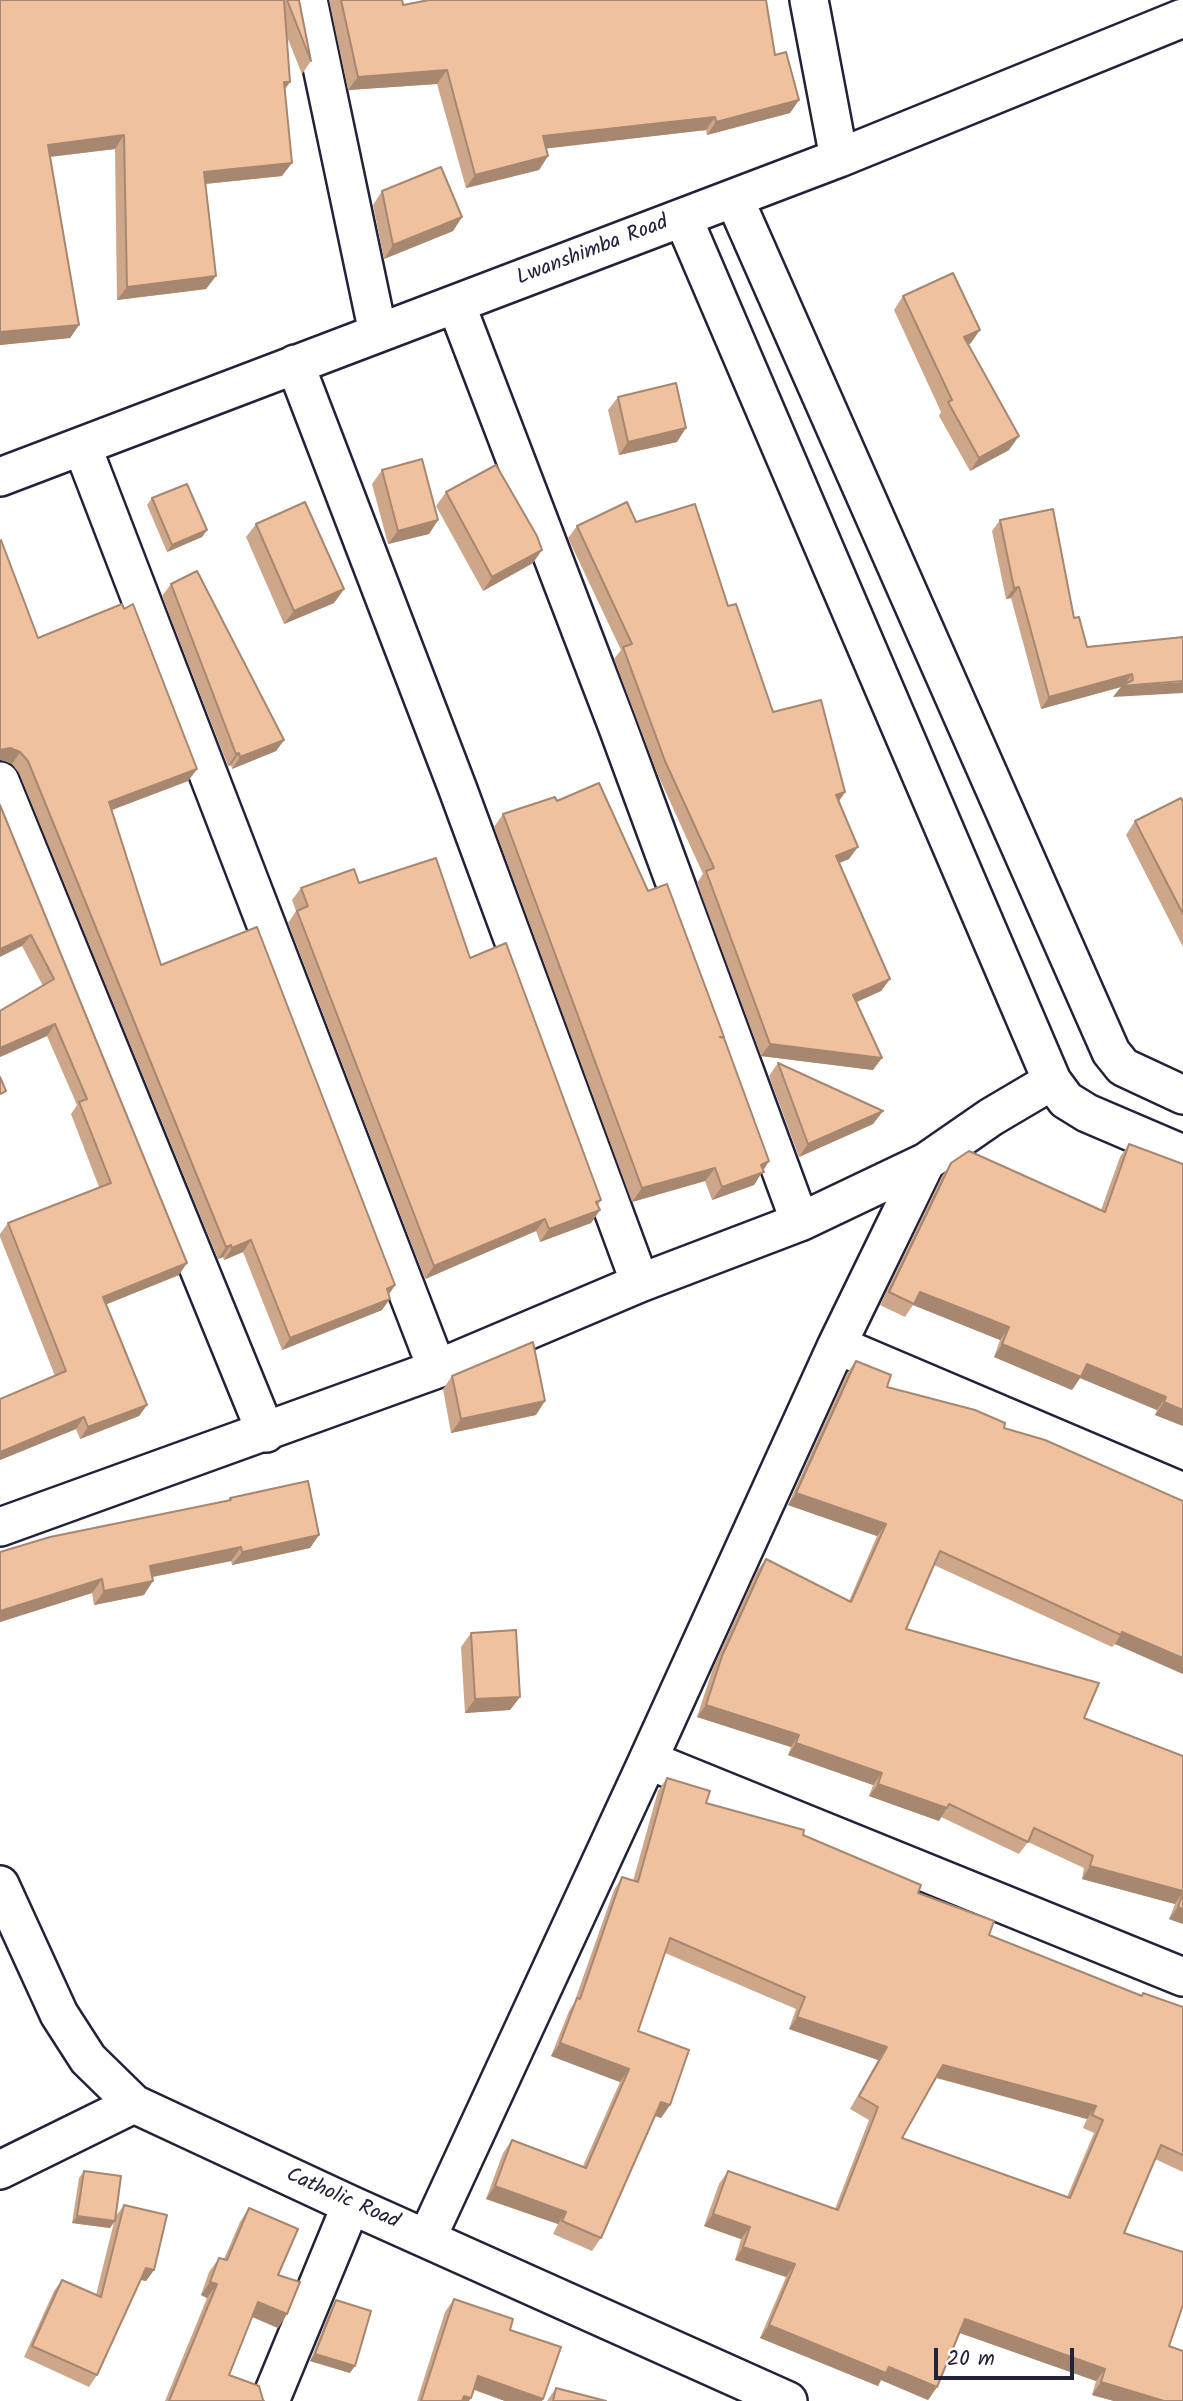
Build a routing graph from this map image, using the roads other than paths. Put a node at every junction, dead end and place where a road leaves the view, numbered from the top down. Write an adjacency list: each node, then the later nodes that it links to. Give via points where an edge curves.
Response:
1 (308, 0): 8 (street)
2 (809, 0): 4 (street)
3 (1183, 18): 4 (street, Lwanshimba Road)
4 (839, 158): 5 (street, Lwanshimba Road)
5 (734, 198): 6 (street, Lwanshimba Road); 14 (street, via 1111,1052 1123,1067)
6 (683, 218): 7 (street, Lwanshimba Road); 13 (street)
7 (456, 304): 8 (street, Lwanshimba Road); 17 (street)
8 (378, 333): 9 (street, Lwanshimba Road)
9 (295, 364): 10 (street, Lwanshimba Road); 18 (street)
10 (82, 446): 11 (street, Lwanshimba Road); 20 (street)
11 (0, 477)
12 (0, 781): 21 (street)
13 (1052, 1081): 15 (street, via 1066,1100 1087,1113); 16 (street)
14 (1183, 1095)
15 (1183, 1154)
16 (926, 1162): 17 (street); 19 (street)
17 (800, 1222): 18 (street)
18 (640, 1283): 20 (street)
19 (836, 1345): 22 (street); 24 (street)
20 (437, 1369): 21 (street)
21 (266, 1433): 23 (street)
22 (1183, 1492)
23 (0, 1527)
24 (648, 1760): 26 (street); 30 (street)
25 (0, 1885): 27 (street, Catholic Road, via 60,2014 88,2059)
26 (1183, 1977)
27 (134, 2104): 28 (street); 29 (street, Catholic Road)
28 (0, 2170)
29 (351, 2205): 30 (street, Catholic Road); 32 (street)
30 (427, 2238): 31 (street, Catholic Road)
31 (781, 2400)
32 (270, 2401)

